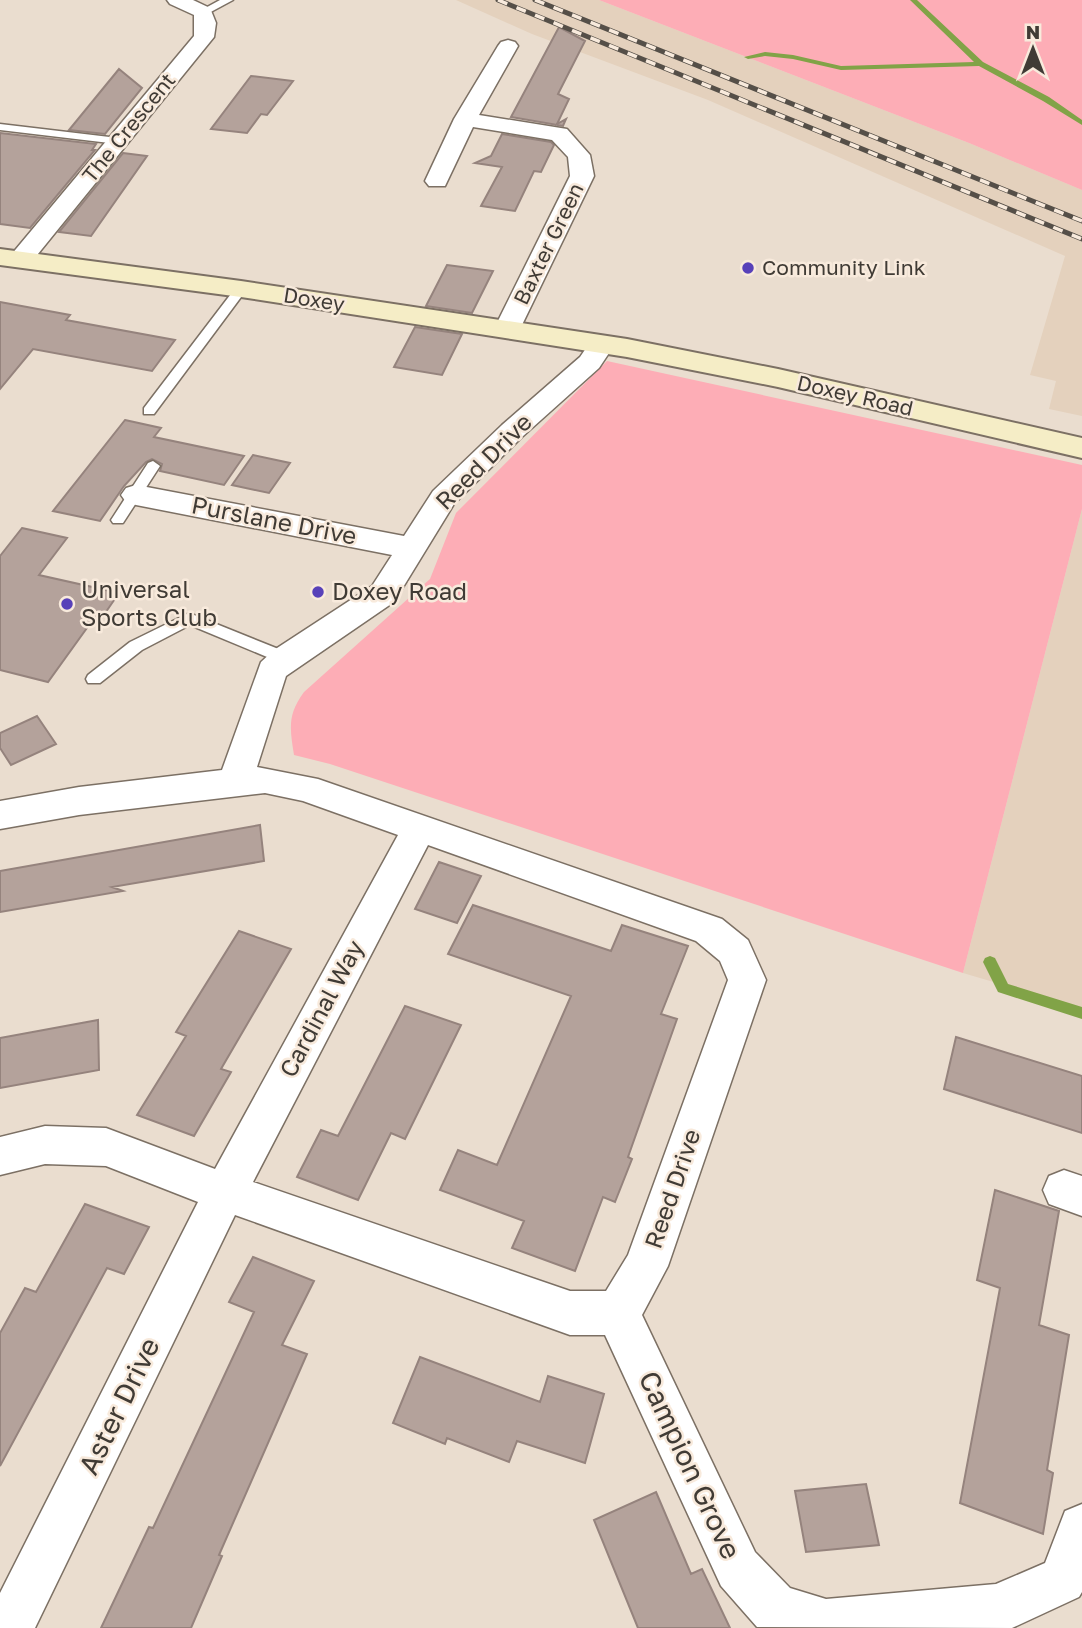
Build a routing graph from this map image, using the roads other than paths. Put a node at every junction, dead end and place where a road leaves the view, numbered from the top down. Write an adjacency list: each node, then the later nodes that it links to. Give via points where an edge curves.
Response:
1 (177, 0): 3 (street)
2 (228, 0): 3 (lane)
3 (203, 12): 7 (street, The Crescent, via 204,37)
4 (508, 46): 5 (street)
5 (465, 119): 8 (street); 11 (street, Baxter Green, via 559,134 579,155 582,176)
6 (0, 127): 7 (lane)
7 (118, 141): 9 (street, The Crescent)
8 (437, 181)
9 (10, 259): 10 (street, Doxey)
10 (241, 289): 11 (street, Doxey); 13 (lane)
11 (507, 329): 12 (street, Doxey)
12 (615, 346): 14 (street, Doxey Road, via 778,378); 18 (street, Reed Drive, via 590,362 443,498)
13 (149, 411)
14 (1082, 448)
15 (153, 466): 16 (lane)
16 (136, 495): 17 (lane); 18 (street, Purslane Drive)
17 (118, 520)
18 (411, 548): 19 (street, Reed Drive, via 383,594)
19 (285, 658): 20 (lane, via 189,619 136,646); 21 (street, Reed Drive, via 272,670 265,687)
20 (94, 680)
21 (235, 782): 22 (street, Reed Drive); 23 (street, Reed Drive, via 265,780 306,788)
22 (0, 815)
23 (420, 827): 25 (street, Cardinal Way); 26 (street, Reed Drive, via 709,930 735,951 747,980 646,1266)
24 (0, 1156): 25 (street, via 44,1144 106,1147)
25 (225, 1192): 26 (street, via 570,1313); 29 (street, Aster Drive)
26 (618, 1313): 28 (street, Campion Grove)
27 (1082, 1528): 28 (street, Campion Grove, via 1062,1580 998,1609 826,1624)
28 (766, 1619)
29 (7, 1623)

